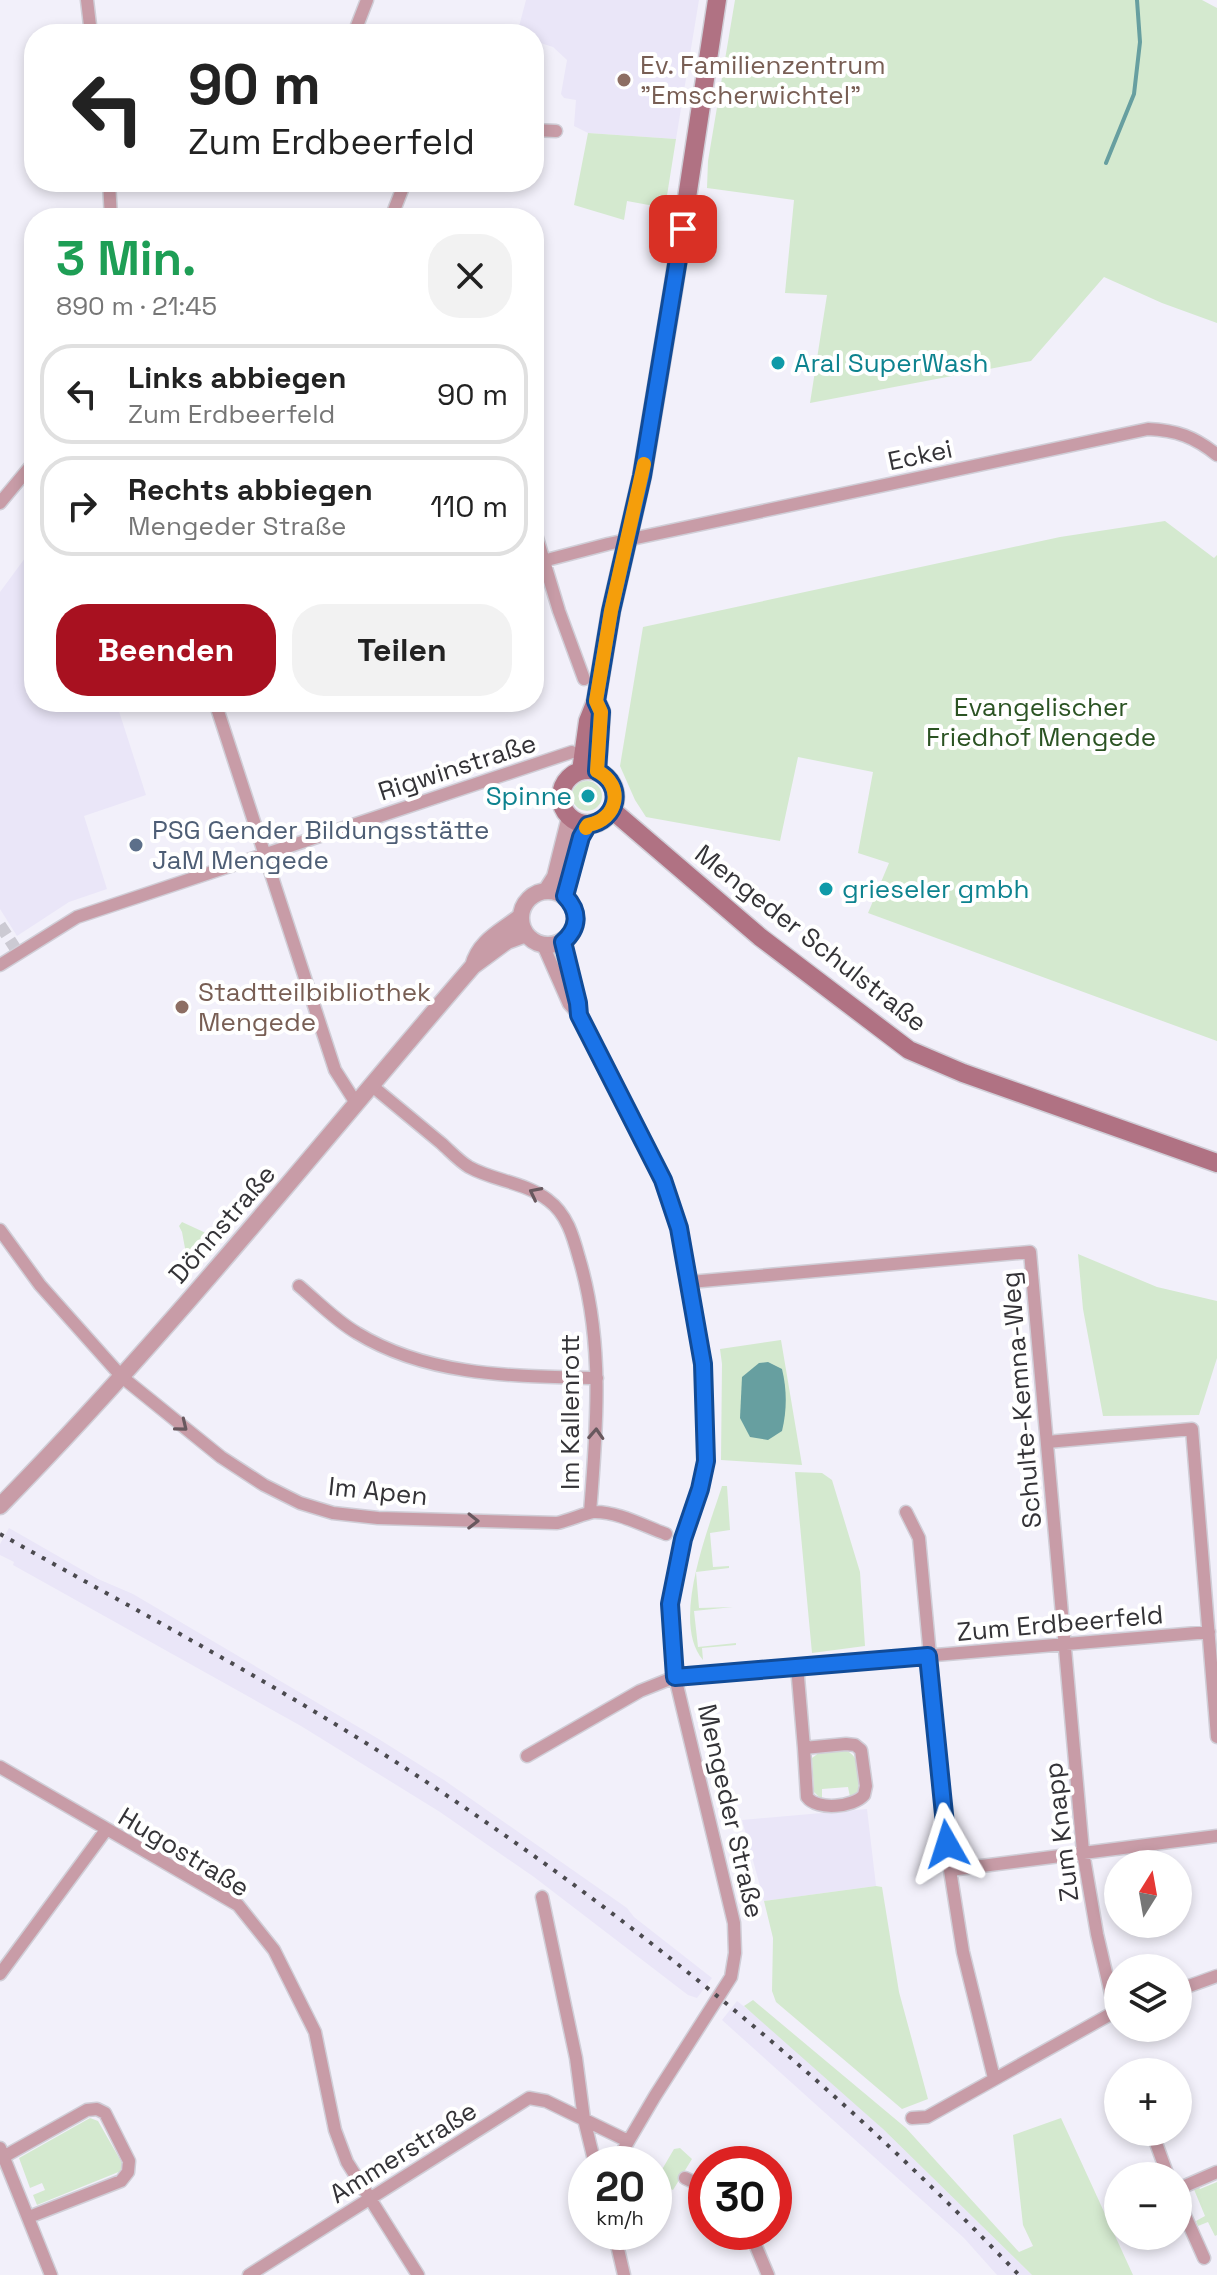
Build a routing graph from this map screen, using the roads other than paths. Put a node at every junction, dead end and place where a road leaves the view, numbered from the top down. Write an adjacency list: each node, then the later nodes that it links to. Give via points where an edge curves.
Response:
1 (87, 0): 4 (street)
2 (367, 0): 5 (street)
3 (717, 0): 11 (main road)
4 (90, 24)
5 (354, 24)
6 (544, 130): 7 (street)
7 (556, 131)
8 (1217, 455): 11 (street, Eckei, via 1198,439 1148,429)
9 (24, 474): 10 (street)
10 (0, 503)
11 (628, 540): 12 (street); 17 (main road, via 588,721)
12 (544, 561)
13 (544, 564): 14 (street)
14 (584, 679)
15 (218, 712): 21 (street)
16 (572, 752): 21 (street, Rigwinstraße)
17 (589, 771): 18 (main road, via 604,775 614,787); 19 (main road, via 567,779 561,793)
18 (612, 810): 20 (main road, via 602,821); 33 (main road, Mengeder Schulstraße, via 760,937 909,1050)
19 (570, 817): 20 (main road); 22 (street, via 555,877)
20 (588, 825): 23 (street)
21 (265, 854): 28 (street, Rigwinstraße, via 77,917); 32 (street, via 335,1070)
22 (546, 891): 23 (street); 24 (street, via 526,902)
23 (565, 896): 26 (street, via 576,924)
24 (521, 916): 25 (street); 29 (street, Dönnstraße, via 485,943)
25 (526, 934): 27 (street); 29 (street, Dönnstraße)
26 (563, 942): 27 (street); 30 (street, Mengeder Straße)
27 (543, 945): 30 (street, Mengeder Straße)
28 (0, 965)
29 (473, 966): 31 (street, Dönnstraße)
30 (579, 1015): 35 (street, Mengeder Straße, via 663,1180)
31 (371, 1085): 32 (street, Dönnstraße); 38 (street, Im Kallenrott, one-way to 31, via 583,1270 560,1212 531,1190 470,1167)
32 (356, 1103): 37 (street, Dönnstraße)
33 (1217, 1163)
34 (0, 1230): 37 (street, Im Apen, via 40,1285)
35 (690, 1282): 39 (street, Schulte-Kemna-Weg, via 1030,1252); 48 (street, Mengeder Straße, via 703,1364 706,1461 672,1584)
36 (299, 1286): 38 (street, via 353,1331 409,1358 490,1374)
37 (122, 1377): 40 (street, Dönnstraße); 41 (street, Im Apen, one-way to 41, via 264,1485 333,1513 557,1523)
38 (597, 1378): 41 (street, Im Kallenrott, one-way to 38)
39 (1047, 1442): 44 (street, via 1192,1429); 45 (street, Schulte-Kemna-Weg)
40 (0, 1506)
41 (590, 1512): 43 (street, Im Apen)
42 (906, 1512): 46 (street, via 919,1538)
43 (666, 1534)
44 (1209, 1632): 45 (street, Zum Erdbeerfeld); 49 (street)
45 (1064, 1644): 46 (street, Zum Erdbeerfeld); 55 (street, Zum Knapp)
46 (928, 1656): 47 (street, Zum Erdbeerfeld); 56 (street)
47 (797, 1666): 48 (street, Zum Erdbeerfeld); 50 (street)
48 (675, 1677): 51 (street, Mengeder Straße, via 640,1691); 66 (street, Mengeder Straße, via 734,1923 734,1965)
49 (1217, 1737)
50 (804, 1748): 50 (street, via 811,1803 861,1800 866,1786 861,1750 846,1744)
51 (527, 1756)
52 (0, 1767): 53 (street, Hugostraße)
53 (106, 1830): 59 (street); 74 (street, Hugostraße, via 238,1905 274,1950 315,2032 335,2130)
54 (1217, 1836): 55 (street)
55 (1083, 1852): 56 (street); 58 (street, Zum Knapp)
56 (950, 1870): 63 (street, via 966,1966)
57 (542, 1897): 65 (street)
58 (1104, 1961)
59 (0, 1974)
60 (1217, 1976): 61 (street)
61 (1192, 1985)
62 (1104, 2018): 63 (street)
63 (994, 2078): 64 (street, via 927,2117)
64 (912, 2118)
65 (584, 2119): 66 (street, Ammerstraße); 67 (street); 74 (street, Ammerstraße, via 529,2098)
66 (628, 2141): 68 (street, Mengeder Straße)
67 (591, 2146)
68 (625, 2146)
69 (3, 2152): 75 (street); 75 (street, via 97,2109 105,2113 129,2161 121,2181)
70 (1217, 2172): 73 (street)
71 (685, 2178): 72 (street)
72 (688, 2179)
73 (1192, 2183)
74 (370, 2198): 80 (street, Ammerstraße); 83 (street, Hugostraße)
75 (29, 2217): 81 (street)
76 (1192, 2231): 79 (street)
77 (618, 2250): 84 (street)
78 (758, 2250): 85 (street)
79 (1204, 2258)
80 (270, 2270): 82 (street, Ammerstraße)
81 (51, 2275)
82 (249, 2275)
83 (418, 2275)
84 (624, 2275)
85 (768, 2275)

